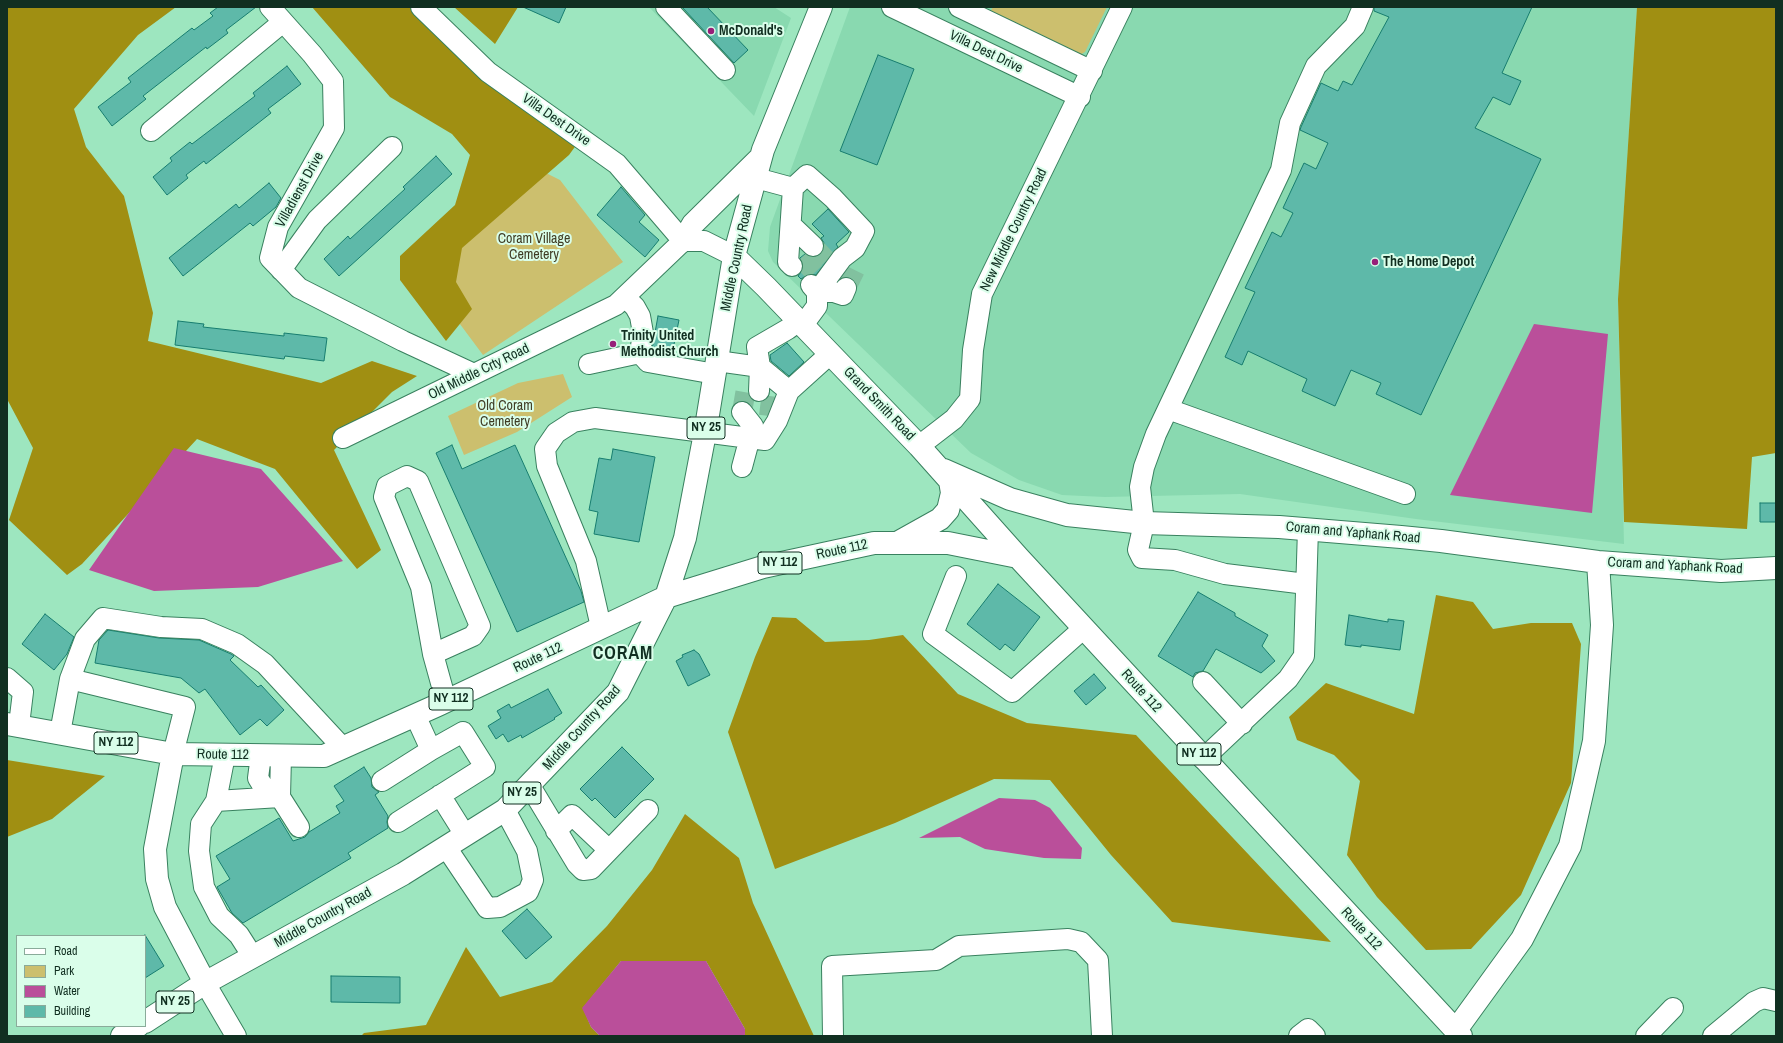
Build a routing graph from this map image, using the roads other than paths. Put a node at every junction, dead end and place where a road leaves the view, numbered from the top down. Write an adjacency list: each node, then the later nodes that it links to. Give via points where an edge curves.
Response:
1 (270, 7): 9 (street, Villadienst Drive)
2 (420, 7): 18 (street, Villa Dest Drive, via 488,72 617,164)
3 (666, 7): 11 (street)
4 (821, 7): 16 (main road, Middle Country Road / NY 25)
5 (894, 7): 10 (street, Villa Dest Drive)
6 (960, 7): 10 (street); 12 (street, Villa Dest Drive)
7 (1122, 7): 12 (street, New Middle Country Road)
8 (1363, 7): 30 (street, via 1354,26 1316,66 1290,123 1281,170)
9 (283, 22): 14 (street); 21 (street, Villadienst Drive, via 333,81 334,128 278,227 270,258)
10 (947, 33): 13 (street, Villa Dest Drive)
11 (725, 70)
12 (1092, 71): 13 (street, New Middle Country Road)
13 (1080, 96): 34 (street, New Middle Country Road, via 982,294 973,350 970,399 954,418)
14 (150, 131)
15 (392, 146): 21 (street, via 317,220)
16 (758, 167): 17 (street); 18 (main road, via 693,224); 20 (main road, Middle Country Road / NY 25)
17 (793, 188): 19 (street, via 791,225); 23 (street, via 807,176 833,198 864,231 854,258 842,258 817,306)
18 (683, 241): 20 (street, via 704,241); 22 (street, Old Middle Crty Road)
19 (799, 254)
20 (734, 256): 23 (main road, Grand Smith Road); 27 (main road, Middle Country Road / NY 25)
21 (281, 270): 28 (street, Villadienst Drive, via 299,288)
22 (620, 301): 24 (street, via 635,307 640,316 643,333); 28 (street, Old Middle Crty Road)
23 (801, 323): 25 (main road, Grand Smith Road); 29 (street, via 757,346)
24 (640, 353): 26 (street); 27 (street, via 648,362)
25 (830, 354): 29 (street); 34 (main road, Grand Smith Road)
26 (589, 364)
27 (716, 367): 29 (street); 32 (main road, Middle Country Road / NY 25)
28 (474, 374): 33 (street, Old Middle Crty Road)
29 (764, 385): 31 (street, via 777,421 765,440)
30 (1168, 409): 37 (street); 38 (street, via 1152,445 1140,487)
31 (754, 421): 32 (street); 35 (street)
32 (705, 433): 46 (main road, Middle Country Road / NY 25, via 684,538); 47 (street, via 595,418 573,422 556,433 545,449 547,466 586,561)
33 (343, 438)
34 (919, 446): 36 (main road, Grand Smith Road)
35 (742, 467)
36 (944, 474): 38 (main road, Coram and Yaphank Road, via 1010,499 1061,513); 40 (main road, via 952,493 948,510 940,518); 41 (main road, Grand Smith Road)
37 (1405, 494)
38 (1144, 523): 39 (main road, Coram and Yaphank Road); 45 (street, via 1138,550 1142,558 1175,560 1225,574)
39 (1308, 529): 42 (main road, Coram and Yaphank Road, via 1441,541); 45 (street)
40 (896, 543): 41 (main road, Route 112 / NY 112, via 948,543); 46 (main road, Route 112 / NY 112, via 874,543 762,567)
41 (1018, 557): 48 (main road, Route 112 / NY 112)
42 (1598, 562): 43 (main road, Coram and Yaphank Road, via 1721,571); 83 (main road, via 1602,625 1594,741 1570,846 1522,939)
43 (1776, 568)
44 (956, 576): 48 (street, via 933,634 1012,692)
45 (1306, 584): 55 (street, via 1304,656 1288,679)
46 (666, 597): 47 (main road, Route 112 / NY 112); 65 (main road, Middle Country Road / NY 25, via 618,692)
47 (601, 628): 53 (main road, Route 112 / NY 112)
48 (1084, 628): 63 (main road, Route 112 / NY 112)
49 (433, 654): 49 (street, via 421,587 384,497 386,486 407,476 418,481 480,626 473,636); 53 (street)
50 (7, 678): 56 (street, via 23,692)
51 (70, 679): 57 (street); 58 (street, via 85,639 103,618 161,627 202,629 237,644 265,664); 60 (street, via 185,707)
52 (1203, 682): 55 (street)
53 (446, 701): 54 (main road, Route 112 / NY 112)
54 (415, 715): 58 (main road, Route 112 / NY 112); 59 (street)
55 (1242, 724): 63 (street)
56 (13, 725): 57 (main road, Route 112 / NY 112)
57 (60, 733): 60 (main road, Route 112 / NY 112)
58 (343, 748): 62 (main road, Route 112 / NY 112, via 324,756)
59 (431, 750): 64 (street); 66 (street, via 463,732 485,767)
60 (173, 754): 61 (main road, Route 112 / NY 112); 78 (main road, via 155,849 157,879 164,908)
61 (225, 755): 62 (main road, Route 112 / NY 112); 68 (street)
62 (271, 755): 67 (street)
63 (1203, 758): 83 (main road, Route 112 / NY 112)
64 (382, 782)
65 (530, 786): 69 (main road, Middle Country Road / NY 25); 73 (street)
66 (440, 795): 71 (street); 74 (street)
67 (272, 798): 68 (street); 72 (street)
68 (216, 800): 77 (street, via 201,824 199,851 204,887 219,916 239,935)
69 (505, 810): 74 (main road, Middle Country Road / NY 25); 75 (street, via 528,851 532,880 528,892 500,907 487,908)
70 (648, 810): 76 (street)
71 (398, 822)
72 (299, 827)
73 (556, 831): 76 (street, via 572,815); 76 (street, via 583,870 591,869)
74 (465, 835): 75 (main road, Middle Country Road / NY 25)
75 (446, 846): 77 (main road, Middle Country Road / NY 25, via 402,874)
76 (609, 850)
77 (253, 957): 78 (main road, Middle Country Road / NY 25)
78 (205, 983): 81 (main road, Middle Country Road / NY 25); 85 (street)
79 (1776, 1001): 91 (street, via 1764,998 1754,1002)
80 (1674, 1008): 90 (street)
81 (146, 1021)
82 (136, 1027): 84 (main road)
83 (1454, 1035)
84 (122, 1036)
85 (236, 1036)
86 (833, 1036): 87 (street, via 832,966 936,960 959,946 1068,939 1081,942 1098,960)
87 (1102, 1036)
88 (1299, 1036): 89 (street, via 1308,1029)
89 (1314, 1036)
90 (1646, 1036)
91 (1713, 1036)

